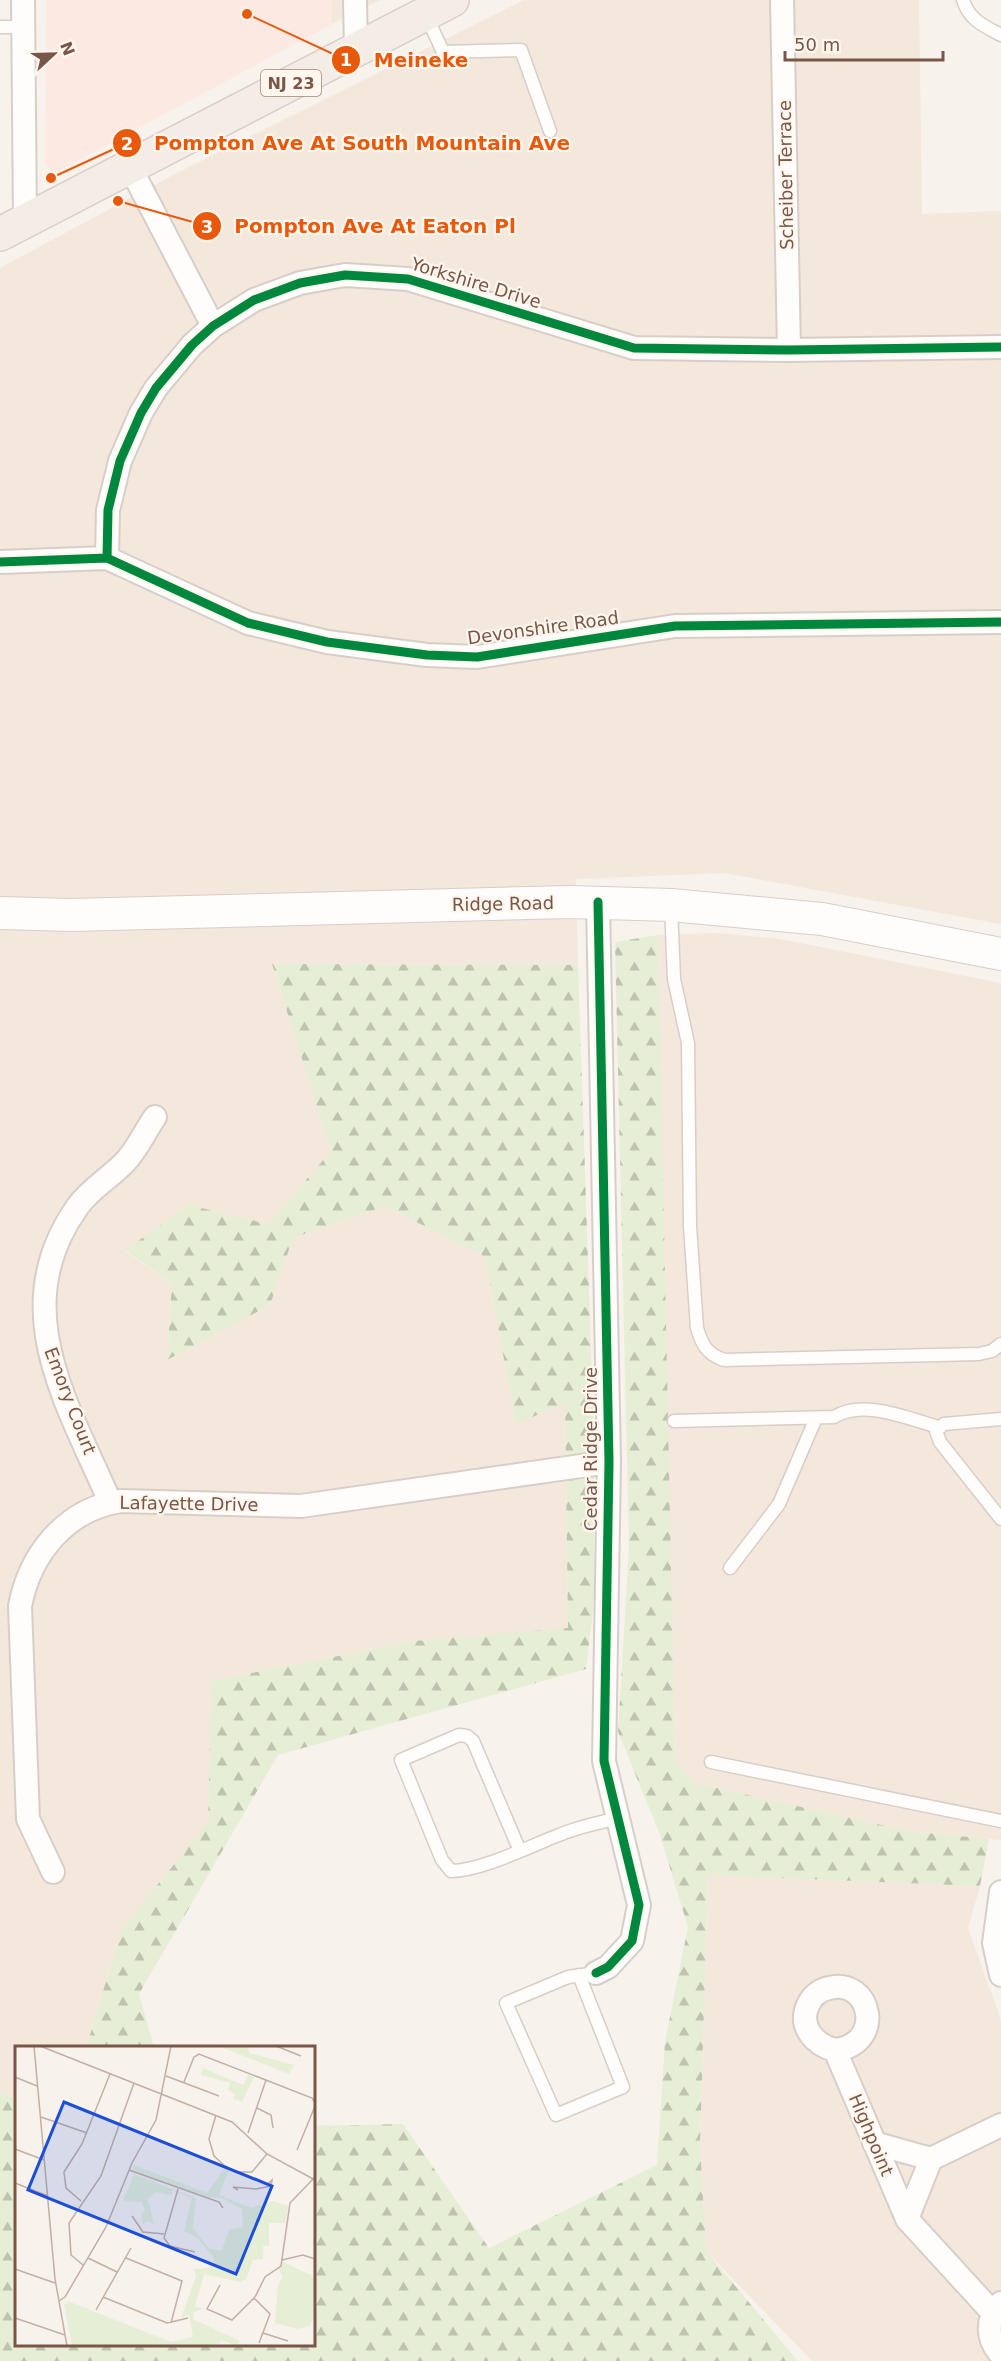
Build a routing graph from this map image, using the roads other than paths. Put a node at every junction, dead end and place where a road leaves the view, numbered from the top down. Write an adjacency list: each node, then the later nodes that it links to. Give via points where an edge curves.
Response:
1 (23, 0): 7 (street)
2 (355, 0): 9 (street)
3 (782, 0): 15 (street, Scheiber Terrace)
4 (963, 0): 8 (lane, via 976,22)
5 (439, 7): 9 (main road, NJ 23); 10 (lane, via 444,52 521,50)
6 (0, 27): 7 (lane)
7 (23, 27): 12 (street)
8 (1001, 35)
9 (356, 50): 11 (main road, NJ 23)
10 (550, 131)
11 (130, 166): 12 (main road, NJ 23); 13 (street)
12 (12, 227)
13 (213, 326): 15 (street, Yorkshire Drive, via 276,290 323,278 366,274 408,279 634,348); 16 (street, Yorkshire Drive, via 161,381 129,438 108,510)
14 (1001, 347): 15 (street, Yorkshire Drive)
15 (789, 350)
16 (107, 558): 17 (street); 18 (street, Devonshire Road, via 248,623 327,642 427,655 477,657 675,626)
17 (0, 562)
18 (1001, 622)
19 (598, 902): 20 (main road, Ridge Road); 21 (main road, Ridge Road); 29 (street, Cedar Ridge Drive)
20 (671, 904): 22 (main road, Ridge Road, via 822,919); 24 (lane, via 674,979 688,1043 690,1226 697,1328 702,1344 712,1356 724,1360 980,1354)
21 (0, 914)
22 (1001, 954)
23 (155, 1117): 30 (street, Emory Court, via 124,1162 79,1205 58,1242 46,1282 45,1326 54,1370)
24 (1001, 1344)
25 (816, 1418): 27 (lane); 28 (lane, via 834,1417 853,1409 888,1413); 32 (lane, via 778,1504)
26 (1001, 1419): 28 (lane)
27 (674, 1421)
28 (938, 1427): 31 (lane, via 940,1442)
29 (609, 1462): 30 (street, Lafayette Drive, via 301,1506 139,1500); 34 (street, Cedar Ridge Drive, via 604,1761)
30 (110, 1503): 37 (street, Lafayette Drive, via 74,1519 49,1542 30,1571 20,1606 28,1819)
31 (1001, 1519)
32 (730, 1568)
33 (711, 1762): 35 (lane)
34 (618, 1818): 36 (lane, via 587,1825); 40 (street, Cedar Ridge Drive, via 639,1905 632,1941 608,1967)
35 (1001, 1821)
36 (520, 1851): 36 (lane, via 473,1741 467,1736 459,1735 401,1760 446,1869 468,1869)
37 (53, 1872)
38 (1001, 1892): 39 (street)
39 (998, 1922): 41 (street, via 994,1942)
40 (587, 1974): 40 (lane, via 568,1977 506,2003 556,2115 623,2087)
41 (1001, 1975)
42 (835, 2050): 44 (street, Highpoint)
43 (1001, 2126): 45 (street)
44 (874, 2143): 45 (street); 46 (street, Highpoint)
45 (931, 2159): 46 (street, Highpoint)
46 (907, 2219): 47 (street, Highpoint)
47 (997, 2308): 48 (street, Highpoint, via 989,2335)
48 (1001, 2355)

